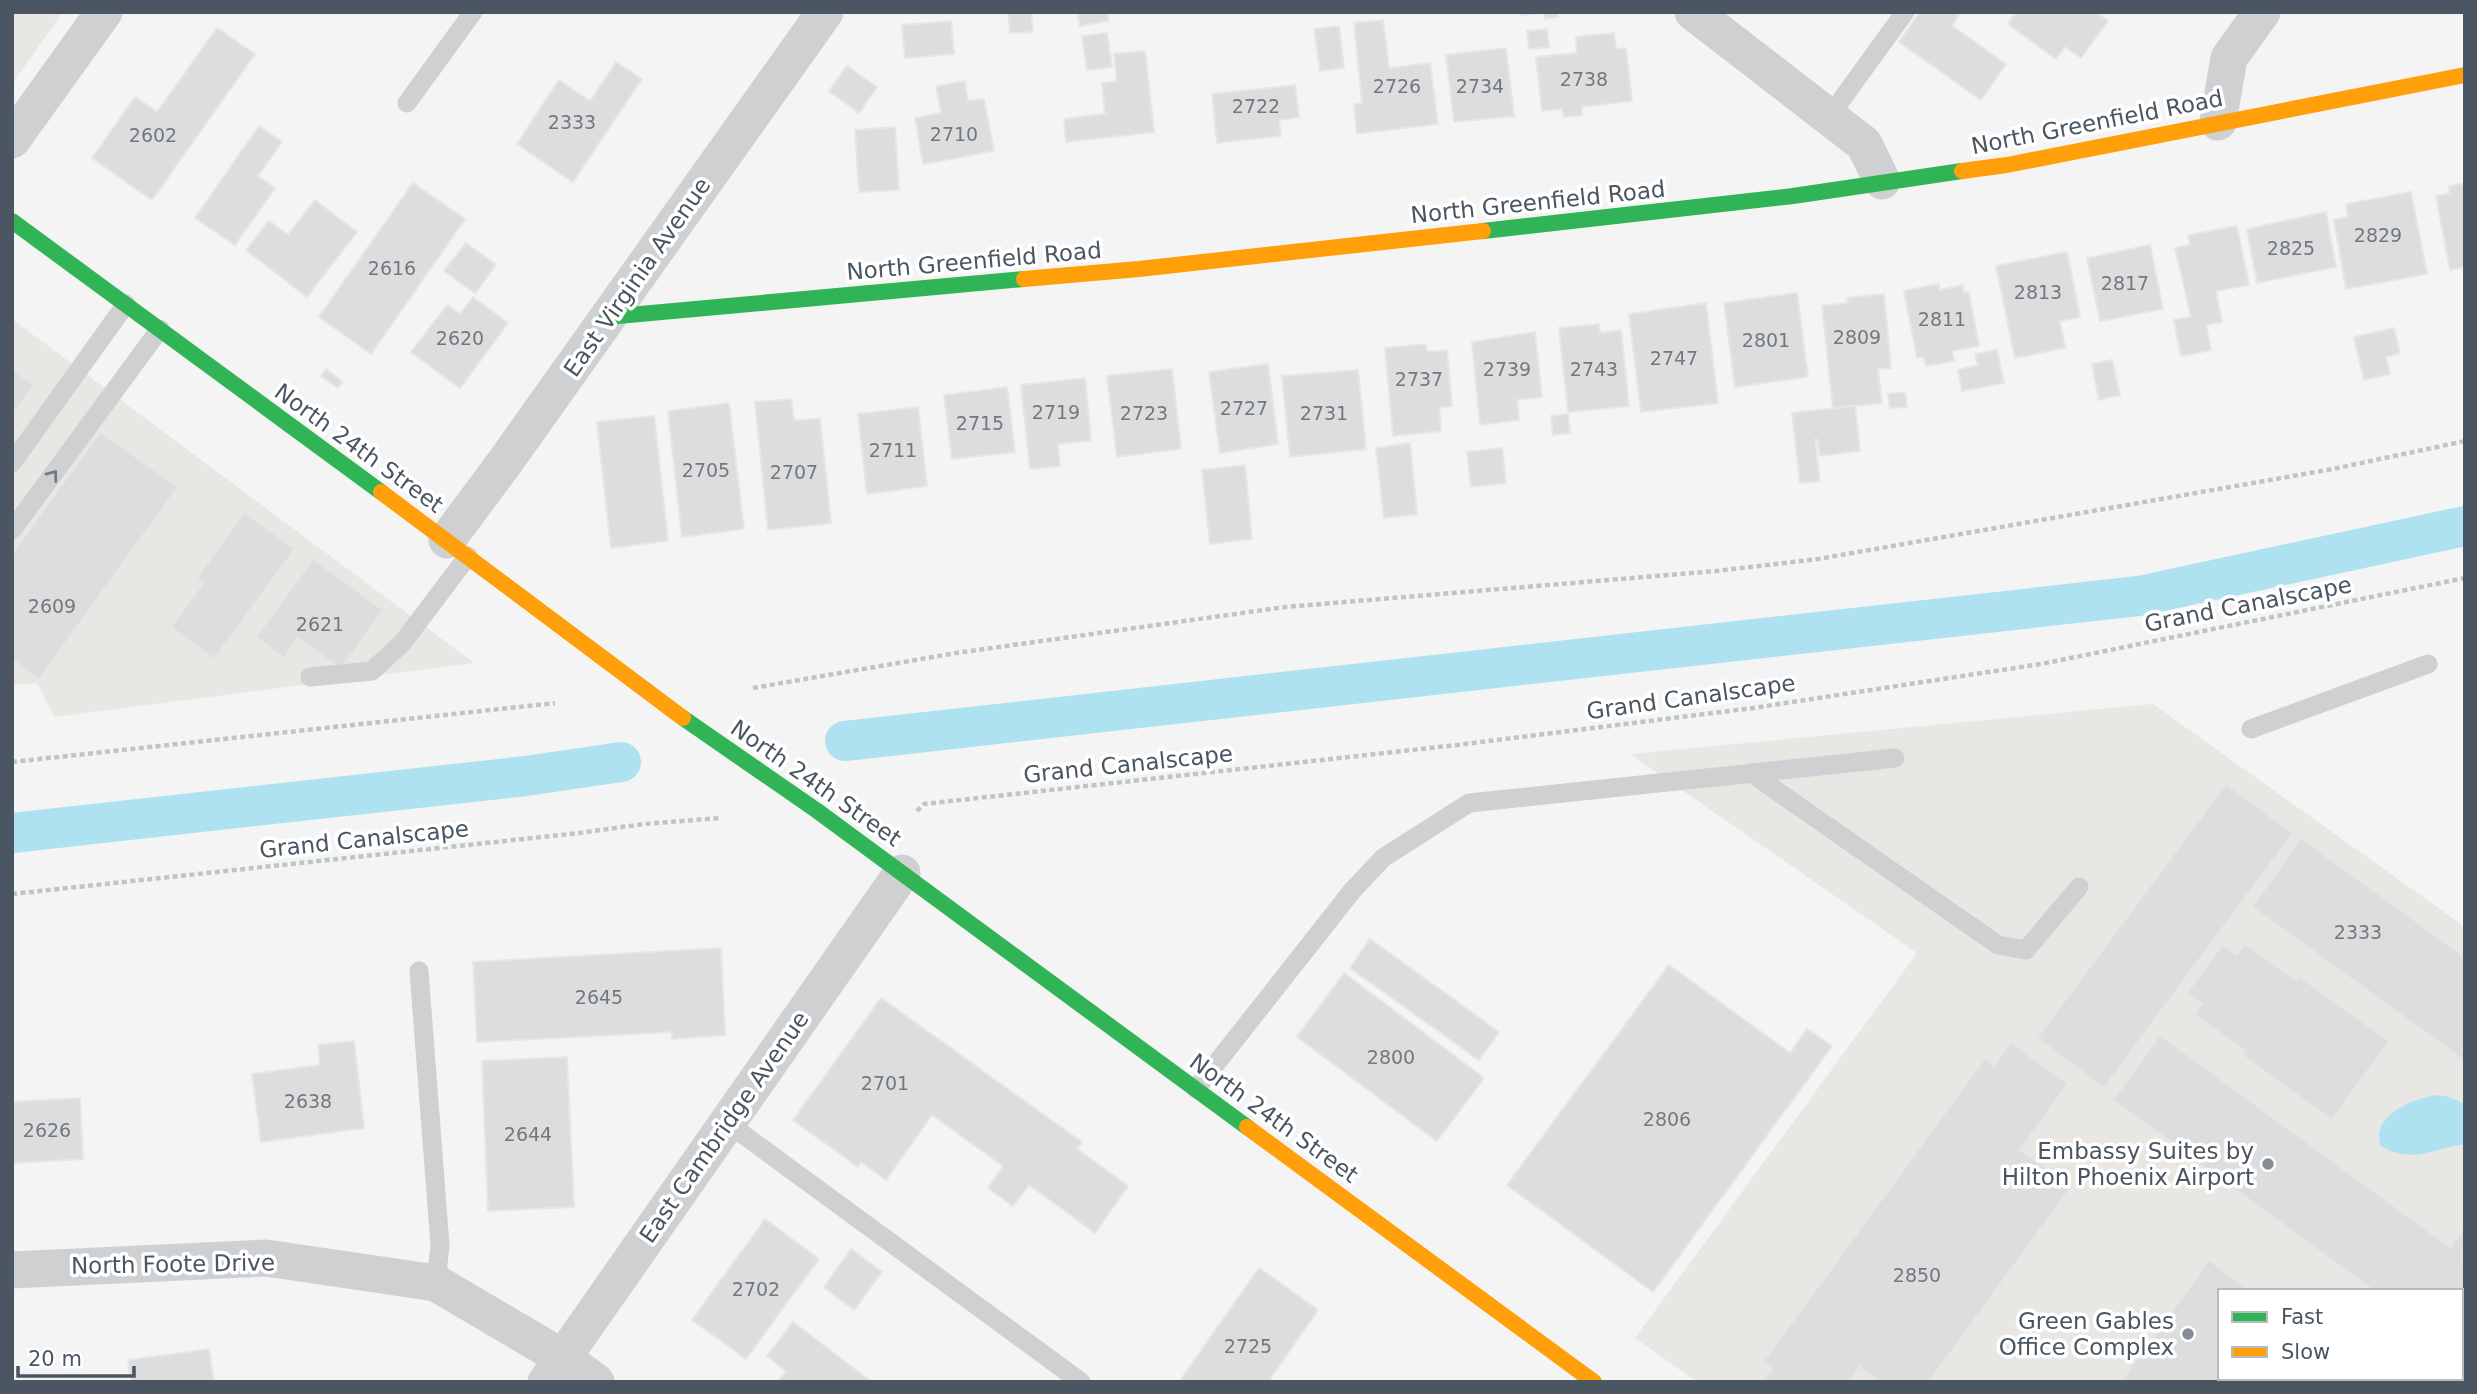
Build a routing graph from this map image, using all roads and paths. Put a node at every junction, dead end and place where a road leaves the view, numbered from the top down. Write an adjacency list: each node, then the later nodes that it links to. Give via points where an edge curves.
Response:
1 (104, 12): 11 (street)
2 (473, 12): 8 (lane)
3 (825, 12): 15 (street, East Virginia Avenue)
4 (1693, 12): 9 (street)
5 (1905, 12): 9 (lane)
6 (2262, 12): 10 (street, via 2230,58)
7 (2465, 75): 10 (main road, North Greenfield Road)
8 (407, 103)
9 (1829, 117): 12 (street, via 1864,144)
10 (2218, 122): 12 (main road, North Greenfield Road, via 2007,165)
11 (12, 140)
12 (1882, 181): 15 (main road, North Greenfield Road, via 1793,196 1153,267)
13 (12, 220): 14 (main road, North 24th Street)
14 (126, 304): 16 (main road, North 24th Street); 18 (lane)
15 (607, 317): 20 (street, East Virginia Avenue)
16 (160, 329): 19 (lane, one-way to 16); 20 (main road, North 24th Street)
17 (2465, 441): 24 (path, via 2307,474 1818,559 1716,572 1285,607 956,653)
18 (12, 463)
19 (12, 530)
20 (458, 548): 23 (lane, via 403,642 372,671); 32 (main road, North 24th Street, via 684,718)
21 (2465, 578): 30 (path, Grand Canalscape, via 2041,664 1754,708 924,804)
22 (2428, 664): 26 (lane)
23 (310, 677)
24 (753, 688)
25 (555, 703): 28 (path)
26 (2251, 729)
27 (1895, 758): 29 (lane)
28 (12, 762)
29 (1751, 773): 33 (lane, via 1998,946 2026,950); 36 (lane, via 1468,803 1383,858)
30 (917, 811)
31 (720, 818): 34 (path, Grand Canalscape)
32 (902, 873): 36 (main road, North 24th Street); 37 (street, East Cambridge Avenue)
33 (2079, 887)
34 (12, 894)
35 (419, 971): 39 (lane, via 440,1245)
36 (1196, 1089): 43 (main road, North 24th Street)
37 (726, 1122): 40 (street, East Cambridge Avenue); 42 (lane)
38 (12, 1270): 39 (street, North Foote Drive, via 267,1258)
39 (436, 1283): 40 (street, North Foote Drive)
40 (555, 1370): 41 (street, North Foote Drive)
41 (596, 1382)
42 (1081, 1382)
43 (1594, 1382)

